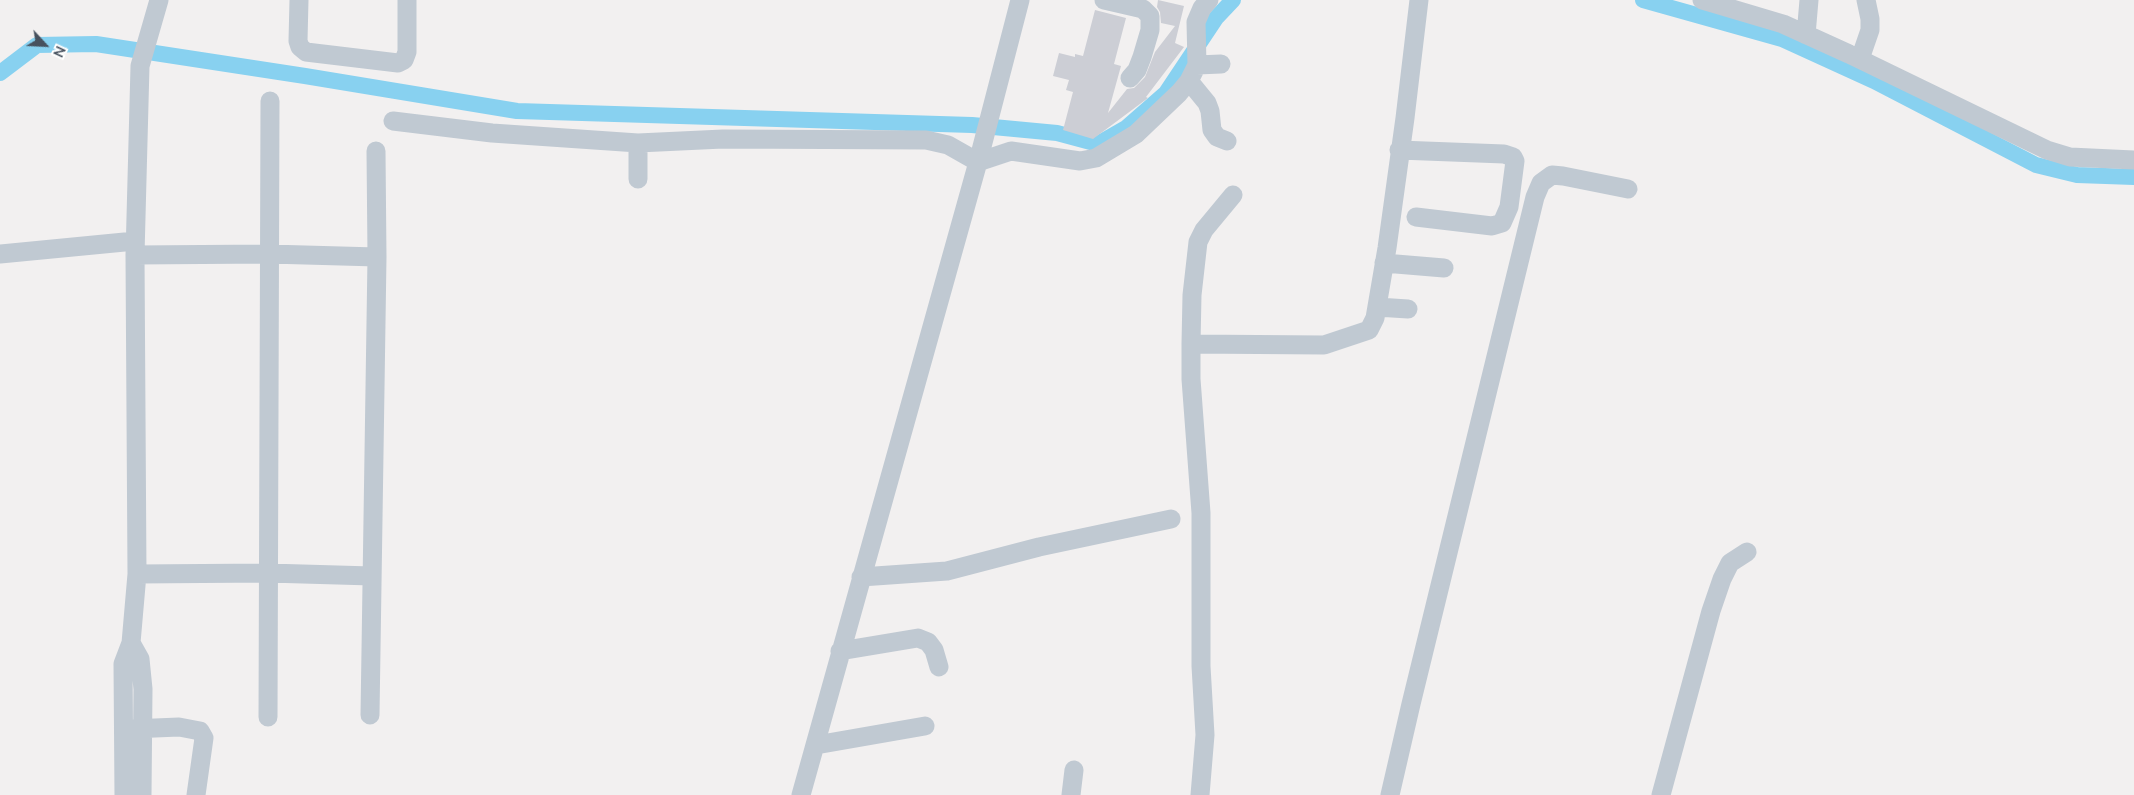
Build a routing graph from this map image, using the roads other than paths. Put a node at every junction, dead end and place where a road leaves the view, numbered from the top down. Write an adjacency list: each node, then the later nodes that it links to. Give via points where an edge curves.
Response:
1 (159, 0): 28 (street, via 140,66)
2 (299, 0): 3 (street, via 298,41 306,52 398,63 404,60 407,52)
3 (407, 0)
4 (1020, 0): 22 (street)
5 (1104, 0): 15 (street, via 1142,10 1150,16 1150,30 1138,70)
6 (1209, 0): 12 (street, via 1196,22)
7 (1418, 0): 20 (street)
8 (1702, 0): 11 (street, via 1782,24)
9 (1808, 0): 11 (street)
10 (1866, 0): 13 (street, via 1870,30)
11 (1806, 35): 13 (street)
12 (1194, 58): 14 (street); 18 (street, via 1210,111 1212,130 1217,137); 22 (street, via 1162,112 1136,134 1096,158 1080,162 1011,151)
13 (1860, 59): 23 (street, via 2047,150 2070,157)
14 (1221, 64)
15 (1130, 78)
16 (270, 101): 30 (street)
17 (393, 121): 19 (street, via 492,133)
18 (1227, 141)
19 (638, 143): 22 (street, via 723,139 926,140); 24 (street)
20 (1399, 150): 27 (street, via 1513,157 1509,207 1502,222 1492,226); 32 (street)
21 (376, 151): 31 (street)
22 (980, 154): 42 (street)
23 (2134, 160)
24 (638, 179)
25 (1628, 189): 57 (street, via 1552,175 1541,183 1535,197)
26 (1233, 195): 36 (street, via 1198,242)
27 (1416, 217)
28 (135, 248): 29 (street); 30 (street); 40 (street)
29 (0, 254)
30 (269, 254): 31 (street); 39 (street)
31 (377, 257): 41 (street)
32 (1384, 263): 33 (street); 34 (street)
33 (1444, 268)
34 (1377, 307): 35 (street); 36 (street, via 1369,330 1324,345)
35 (1408, 309)
36 (1191, 344): 56 (street, via 1200,513 1205,735)
37 (1171, 518): 42 (street, via 947,571)
38 (1747, 552): 58 (street, via 1730,563 1722,579)
39 (268, 573): 40 (street); 41 (street); 46 (street)
40 (137, 574): 48 (street, via 131,644 140,658)
41 (372, 576): 45 (street)
42 (861, 577): 43 (street)
43 (840, 651): 44 (street, via 918,638 928,642 934,650); 49 (street)
44 (938, 667)
45 (370, 715)
46 (268, 717)
47 (925, 726): 49 (street)
48 (134, 729): 51 (street); 52 (street); 53 (street, via 180,727 200,731 204,738)
49 (816, 745): 54 (street)
50 (1074, 770): 55 (street)
51 (124, 795)
52 (142, 795)
53 (196, 795)
54 (801, 795)
55 (1071, 795)
56 (1200, 795)
57 (1390, 795)
58 (1661, 795)

